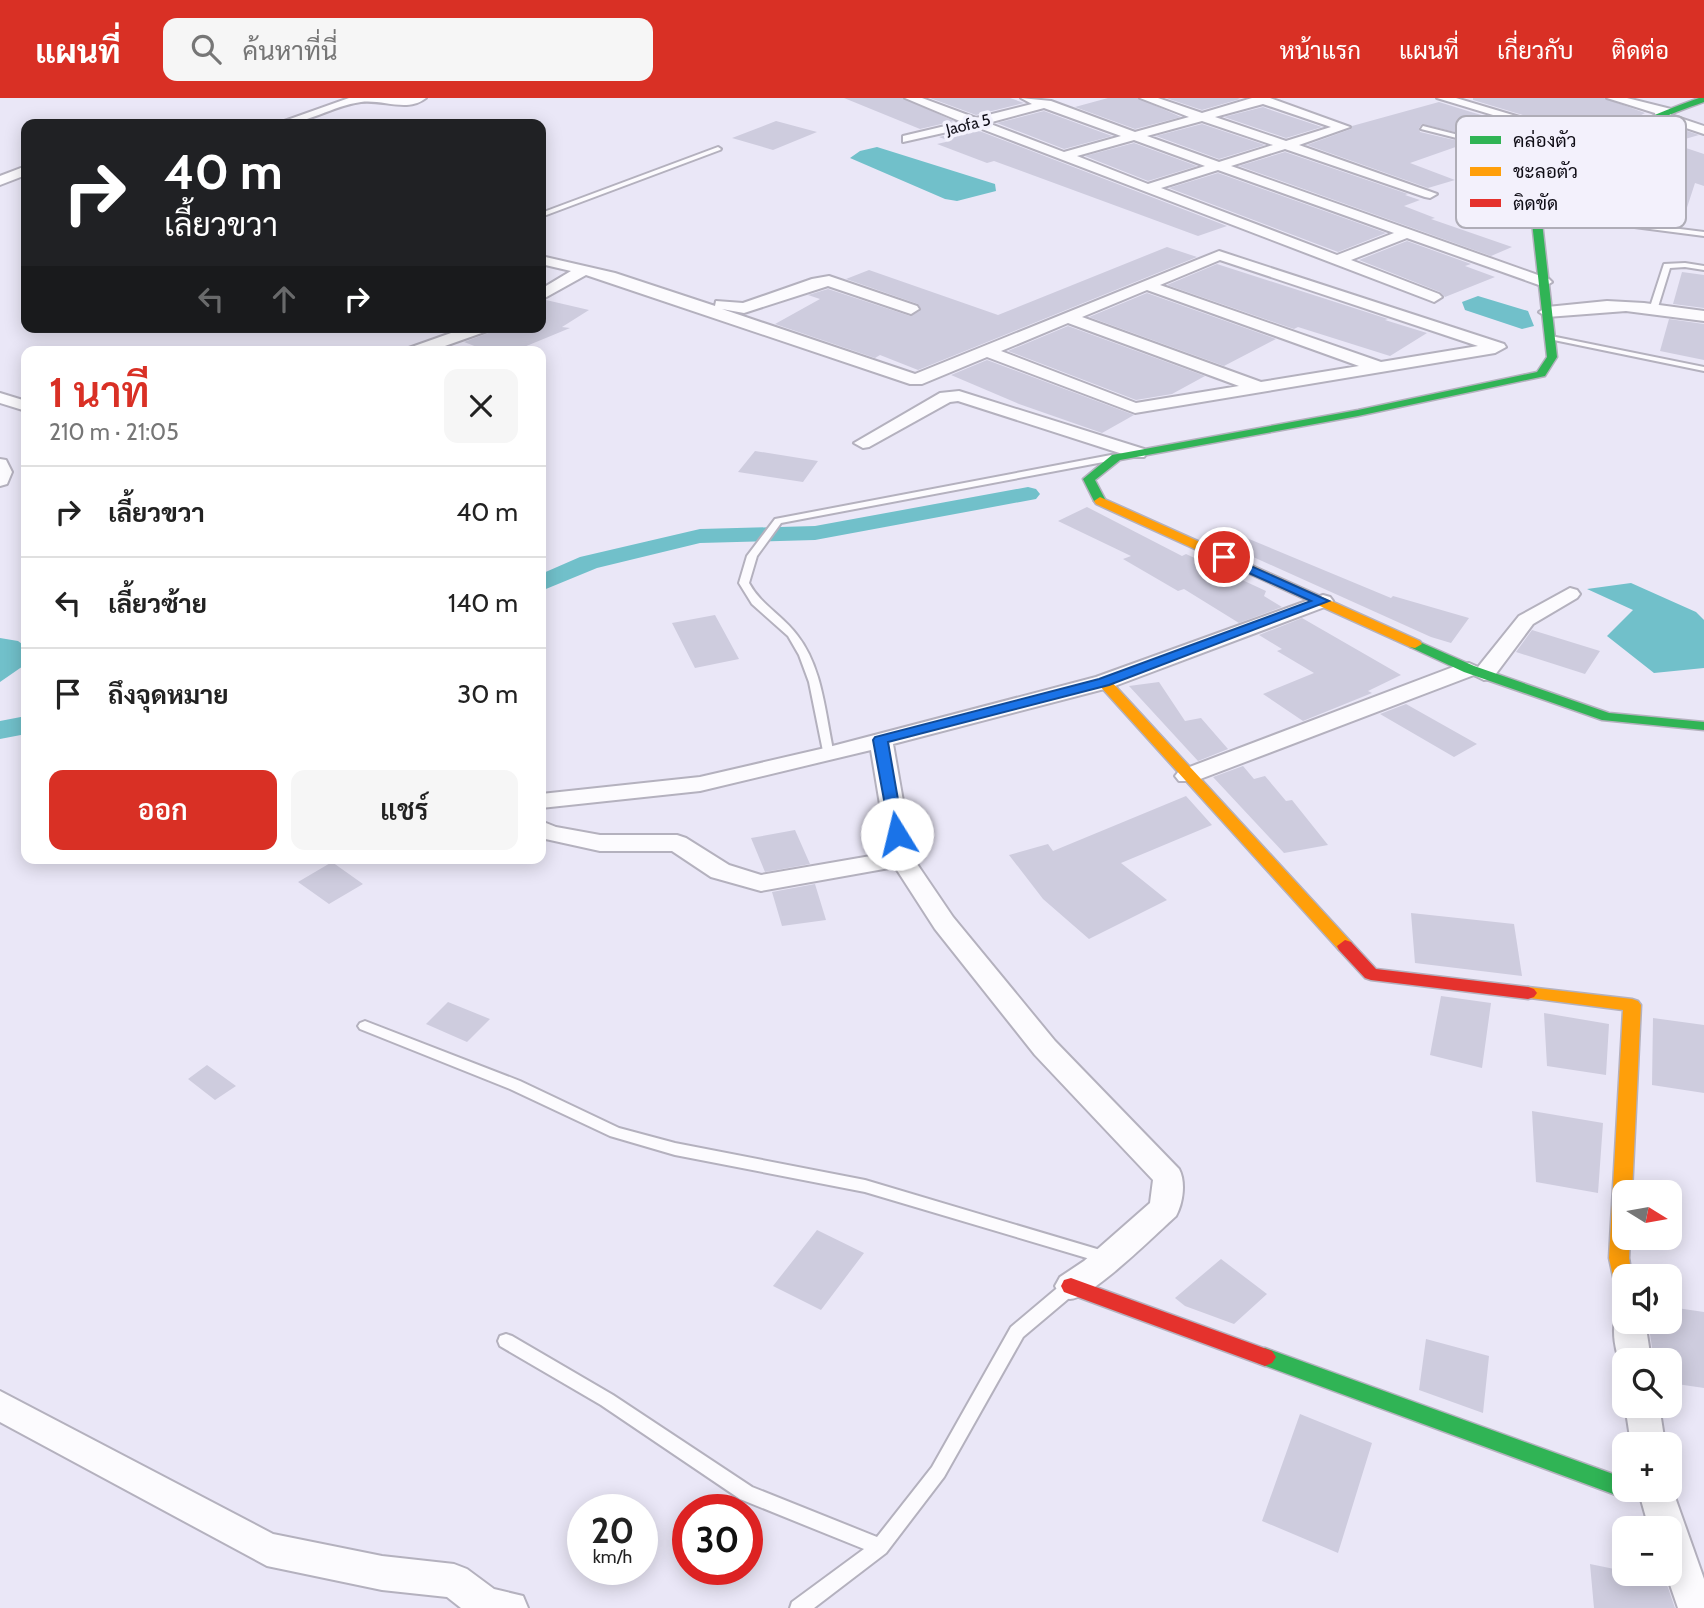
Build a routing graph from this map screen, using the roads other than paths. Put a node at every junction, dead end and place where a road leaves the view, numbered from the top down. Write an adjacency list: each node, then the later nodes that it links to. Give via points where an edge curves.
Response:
1 (361, 98): 2 (street, via 406,102); 19 (street)
2 (420, 98)
3 (911, 98): 20 (street)
4 (1027, 98): 12 (street)
5 (1069, 98): 12 (street, Jaofa 5)
6 (1146, 98): 15 (street)
7 (1443, 98): 13 (street)
8 (1485, 98): 13 (street)
9 (1613, 98): 14 (street)
10 (1260, 99): 15 (street); 27 (street, via 1344,127)
11 (1704, 99): 14 (street)
12 (1044, 104): 20 (street, Jaofa 5); 24 (street)
13 (1464, 105): 16 (street)
14 (1663, 114): 17 (street); 18 (street)
15 (1199, 116): 24 (street); 27 (street)
16 (1503, 116)
17 (1659, 116)
18 (1668, 116)
19 (297, 119)
20 (975, 122): 26 (street, Jaofa 5); 29 (street)
21 (1686, 123): 23 (street)
22 (1423, 128): 25 (lane)
23 (1704, 130)
24 (1133, 136): 29 (street); 30 (street)
25 (1456, 136)
26 (908, 139)
27 (1284, 145): 30 (street); 34 (street)
28 (718, 149): 35 (lane)
29 (1064, 156): 33 (street)
30 (1217, 166): 33 (street); 38 (street)
31 (21, 173): 32 (street)
32 (0, 181)
33 (1148, 188): 40 (street)
34 (1430, 194)
35 (546, 213)
36 (1538, 228): 45 (street)
37 (1656, 228): 39 (lane)
38 (1408, 233): 40 (street); 45 (street)
39 (1704, 234)
40 (1338, 260): 48 (street)
41 (546, 261): 43 (street)
42 (1704, 268): 49 (lane, via 1667,266)
43 (584, 270): 44 (street); 47 (street)
44 (610, 275): 50 (street, via 636,276 740,309 829,281); 57 (street, via 916,380)
45 (1544, 282): 51 (street)
46 (1146, 285): 53 (street); 58 (street); 58 (street, via 1219,255 1498,347)
47 (546, 292)
48 (1434, 297)
49 (1654, 307): 51 (street, via 1610,304); 52 (street)
50 (911, 309)
51 (1547, 312): 55 (street)
52 (1704, 316)
53 (1067, 317): 57 (street); 60 (street)
54 (467, 333): 56 (street)
55 (1549, 337): 59 (lane); 64 (street, via 1552,357 1541,374)
56 (429, 346)
57 (987, 351): 60 (street, via 1135,408)
58 (1380, 367): 60 (street)
59 (1704, 369)
60 (1260, 387)
61 (0, 398): 62 (street)
62 (21, 404)
63 (863, 443): 64 (street, via 946,397 959,396)
64 (1138, 453): 65 (street)
65 (1116, 457): 69 (street, via 1089,478 1101,502); 74 (lane, via 782,518 773,526 752,556 744,583 760,609 798,642 809,666)
66 (0, 464): 67 (street)
67 (0, 480)
68 (1570, 594): 70 (street, via 1527,620)
69 (1323, 601): 70 (street); 71 (street)
70 (1476, 671): 72 (street, via 1607,717); 75 (street)
71 (1104, 682): 73 (street); 75 (street)
72 (1704, 726)
73 (881, 740): 74 (street); 78 (street)
74 (828, 754): 76 (street, via 700,784)
75 (1187, 776): 81 (street, via 1371,974 1632,1005)
76 (546, 800)
77 (546, 831): 78 (street, via 600,843 677,843 720,871 761,883)
78 (901, 858): 80 (street, via 944,923 1045,1048 1168,1177 1165,1208)
79 (365, 1026): 80 (lane, via 515,1085 615,1132 675,1149 865,1186)
80 (1107, 1258): 82 (street)
81 (1620, 1264)
82 (1071, 1286): 85 (street); 86 (lane, via 1017,1332 938,1472)
83 (506, 1341): 86 (lane, via 607,1400 746,1493)
84 (0, 1405): 88 (street, via 267,1549 382,1573 454,1581 487,1605)
85 (1612, 1485)
86 (880, 1547): 89 (lane)
87 (1682, 1568): 90 (street)
88 (510, 1608)
89 (799, 1608)
90 (1696, 1608)

